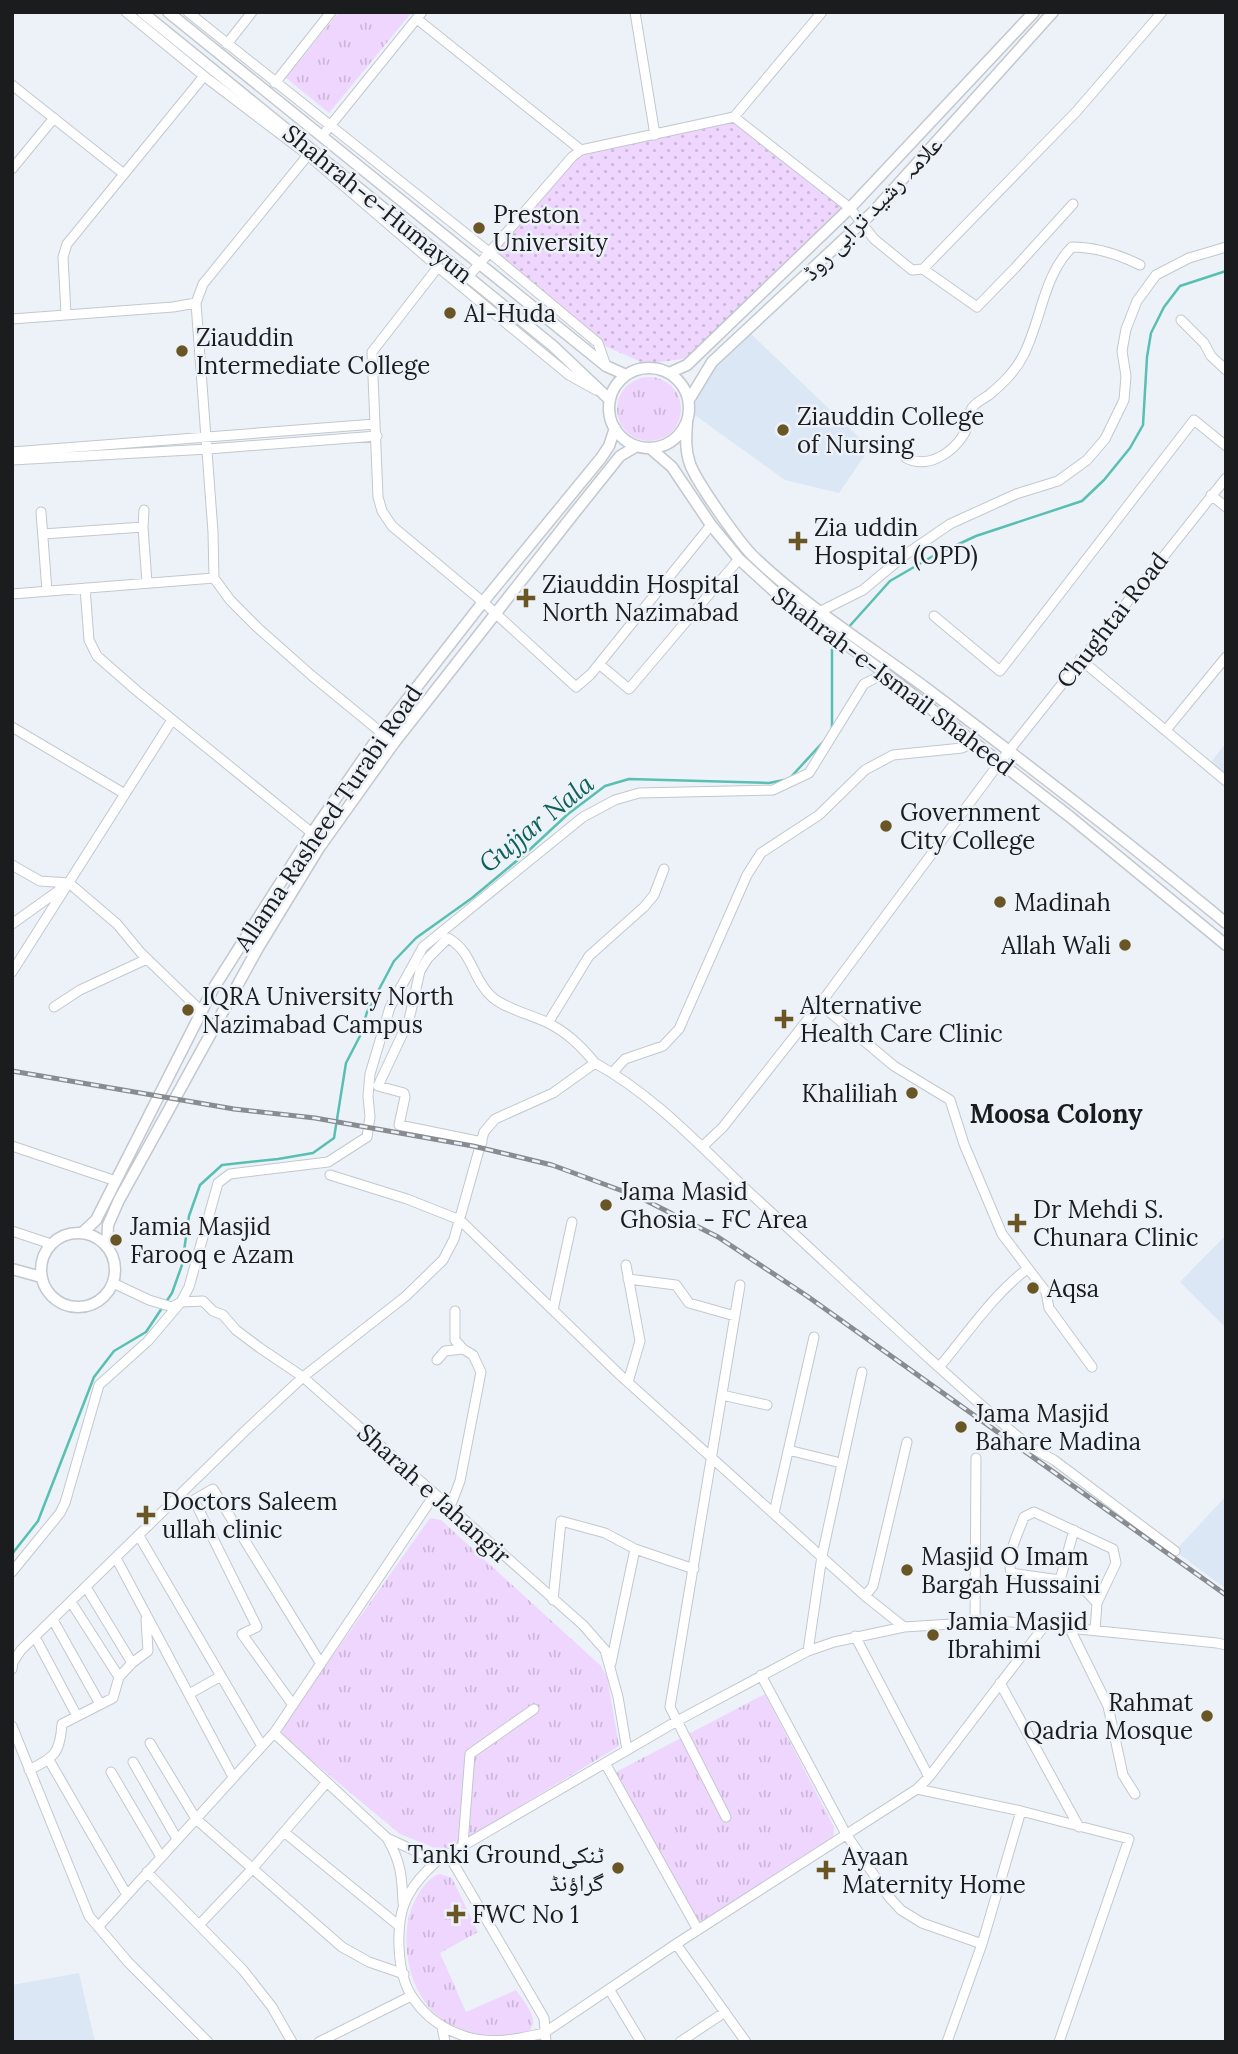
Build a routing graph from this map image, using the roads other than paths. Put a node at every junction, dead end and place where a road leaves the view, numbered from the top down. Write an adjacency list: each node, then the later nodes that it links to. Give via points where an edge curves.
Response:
1 (126, 12): 14 (street)
2 (142, 12): 34 (main road, Shahrah-e-Humayun)
3 (169, 12): 19 (main road, Shahrah-e-Humayun)
4 (188, 12): 13 (street)
5 (252, 12): 13 (street)
6 (331, 12): 15 (street)
7 (635, 12): 20 (street)
8 (822, 12): 17 (street)
9 (1034, 12): 26 (main road, علامہ رشید ترابی روڈ)
10 (1053, 12): 27 (main road, علامہ رشید ترابی روڈ)
11 (1162, 12): 33 (street, via 1076,112)
12 (419, 15): 19 (street); 21 (street)
13 (227, 44): 15 (street)
14 (204, 76): 22 (street); 24 (street)
15 (275, 83): 19 (street)
16 (12, 85): 18 (street)
17 (734, 117): 20 (street); 26 (street)
18 (54, 118): 23 (street); 24 (street)
19 (326, 131): 29 (street); 30 (main road, Shahrah-e-Humayun)
20 (655, 135): 21 (street)
21 (581, 150): 29 (street)
22 (308, 155): 32 (street); 35 (street, via 203,284)
23 (12, 169)
24 (124, 174): 36 (street, via 64,250)
25 (1073, 204): 33 (street, via 977,307)
26 (850, 208): 27 (street); 41 (main road, علامہ رشید ترابی روڈ, via 687,365)
27 (862, 222): 33 (street, via 874,239 912,270); 45 (main road, علامہ رشید ترابی روڈ, via 712,362)
28 (1226, 247): 74 (street, via 1189,258 1156,275 1137,302 1122,351 1124,400 1105,439 1087,460 1058,481 950,524)
29 (489, 252): 30 (street); 39 (street, via 598,343)
30 (481, 263): 34 (street); 39 (main road, Shahrah-e-Humayun)
31 (1140, 265): 56 (street, via 1105,250 1072,247 1050,279 1024,355 1007,380 971,408 965,433 956,445 935,460 917,464)
32 (438, 267): 43 (street, via 569,376); 47 (street, via 372,352)
33 (923, 269)
34 (468, 278): 43 (main road, Shahrah-e-Humayun, via 553,346)
35 (196, 303): 36 (street); 50 (street)
36 (66, 314): 37 (street)
37 (12, 319)
38 (1181, 320): 40 (street)
39 (606, 366): 42 (main road, Shahrah-e-Humayun)
40 (1226, 370)
41 (669, 373): 42 (main road, via 647,368); 45 (main road)
42 (626, 376): 44 (main road)
43 (600, 392): 44 (main road, Shahrah-e-Humayun)
44 (610, 400): 48 (main road)
45 (689, 400): 46 (main road)
46 (687, 422): 53 (main road, via 673,440); 74 (main road, Shahrah-e-Ismail Shaheed, via 690,465 705,489 752,554)
47 (375, 424): 49 (street); 50 (street)
48 (615, 428): 51 (main road); 72 (main road, Allama Rasheed Turabi Road, via 601,458)
49 (376, 436): 54 (street); 72 (street, via 382,511 392,526)
50 (206, 437): 54 (street); 55 (street)
51 (637, 446): 53 (main road); 73 (main road, Allama Rasheed Turabi Road, via 620,456)
52 (1226, 446): 75 (street, via 1194,420 1000,671)
53 (650, 448): 63 (main road, Shahrah-e-Ismail Shaheed, via 672,467)
54 (208, 449): 57 (street); 67 (street)
55 (12, 452)
56 (906, 458)
57 (12, 460)
58 (1226, 478): 59 (street, Chughtai Road)
59 (1211, 495): 60 (street); 77 (street, Chughtai Road)
60 (1226, 507)
61 (144, 510): 64 (street)
62 (41, 512): 65 (street)
63 (711, 525): 66 (main road, Shahrah-e-Ismail Shaheed); 78 (street)
64 (143, 527): 65 (street); 68 (street)
65 (43, 534): 70 (street)
66 (739, 559): 78 (street, via 629,689); 79 (main road, Shahrah-e-Ismail Shaheed)
67 (214, 578): 68 (street); 83 (street, via 258,628)
68 (147, 583): 69 (street)
69 (85, 588): 70 (street); 80 (street, via 89,640 97,656)
70 (47, 591): 71 (street)
71 (12, 594)
72 (483, 602): 73 (street); 83 (main road, Allama Rasheed Turabi Road)
73 (496, 614): 78 (street, via 576,687); 84 (main road, Allama Rasheed Turabi Road)
74 (825, 614): 86 (main road, Shahrah-e-Ismail Shaheed)
75 (934, 616)
76 (1226, 657): 82 (street)
77 (1080, 659): 82 (street); 86 (street, Chughtai Road)
78 (598, 664)
79 (885, 673): 85 (main road, Shahrah-e-Ismail Shaheed); 127 (street, via 864,684 809,773 773,790 639,793 615,800 583,817 423,947 390,1007 370,1074 367,1137 328,1162 223,1178 216,1186 189,1287)
80 (172, 720): 89 (street); 92 (street)
81 (12, 727): 89 (street)
82 (1166, 730): 88 (street)
83 (381, 733): 84 (street); 90 (main road, Allama Rasheed Turabi Road)
84 (394, 743): 91 (main road, Allama Rasheed Turabi Road)
85 (972, 743): 87 (main road, Shahrah-e-Ismail Shaheed); 108 (street, via 893,755 877,763 856,777 819,815 761,853 679,1028 663,1046 625,1059)
86 (1010, 751): 87 (street, Chughtai Road); 98 (main road, Shahrah-e-Ismail Shaheed)
87 (1000, 762): 100 (main road, Shahrah-e-Ismail Shaheed); 103 (street, Chughtai Road)
88 (1226, 781)
89 (125, 794): 97 (street)
90 (332, 804): 91 (main road); 92 (main road, Allama Rasheed Turabi Road)
91 (345, 812): 95 (main road, Allama Rasheed Turabi Road)
92 (312, 833): 93 (main road, Allama Rasheed Turabi Road)
93 (294, 861): 95 (main road); 105 (main road, Allama Rasheed Turabi Road)
94 (12, 865): 97 (street, via 40,881)
95 (306, 868): 119 (main road, Allama Rasheed Turabi Road, via 119,1200 108,1225)
96 (664, 869): 106 (street, via 654,895 589,956)
97 (69, 883): 99 (street); 101 (street, via 117,924); 102 (street)
98 (1226, 923)
99 (12, 925)
100 (1226, 945)
101 (147, 959): 104 (street); 105 (street)
102 (12, 972)
103 (820, 1004): 111 (street, Chughtai Road); 122 (street, via 894,1066 950,1100 1002,1234)
104 (54, 1007)
105 (201, 1012): 113 (main road, Allama Rasheed Turabi Road)
106 (548, 1023): 107 (street, via 575,1039); 109 (street, via 494,999 460,945 448,938 420,971 409,1020 378,1086 404,1093 399,1125)
107 (596, 1063): 108 (street); 109 (street, via 553,1093 495,1119)
108 (613, 1072): 111 (street)
109 (482, 1142): 114 (street)
110 (12, 1146): 113 (street)
111 (702, 1147): 134 (street)
112 (330, 1175): 114 (street)
113 (116, 1181): 117 (main road, Allama Rasheed Turabi Road, via 96,1220)
114 (460, 1220): 128 (street); 137 (street, via 443,1260 406,1296)
115 (572, 1222): 128 (street)
116 (12, 1231): 118 (street)
117 (82, 1233): 118 (main road, via 61,1236); 119 (main road)
118 (51, 1244): 123 (main road, via 44,1253)
119 (107, 1247): 125 (main road, via 113,1258)
120 (626, 1265): 124 (street)
121 (12, 1269): 123 (main road)
122 (1027, 1269): 134 (street, via 980,1313); 135 (street)
123 (41, 1277): 125 (main road, via 53,1297 75,1307 98,1301)
124 (628, 1279): 130 (street, via 676,1285 689,1303); 138 (street, via 640,1341)
125 (113, 1283): 127 (street, Sharah e Jahangir, via 149,1300)
126 (740, 1285): 130 (street)
127 (176, 1305): 137 (street, Sharah e Jahangir, via 203,1301); 156 (street, via 148,1341 99,1385 65,1503)
128 (553, 1310): 138 (street)
129 (455, 1311): 132 (street, via 455,1340)
130 (735, 1315): 139 (street)
131 (814, 1337): 142 (street)
132 (463, 1349): 133 (street, via 445,1351); 147 (street, via 473,1355 481,1372 460,1481)
133 (437, 1360)
134 (940, 1366): 152 (street, via 1030,1447)
135 (1092, 1367)
136 (862, 1372): 145 (street)
137 (303, 1377): 146 (street, Sharah e Jahangir); 150 (street)
138 (628, 1382): 143 (street)
139 (722, 1395): 140 (street); 143 (street)
140 (766, 1405)
141 (907, 1442): 159 (street, via 873,1586)
142 (788, 1450): 145 (street); 148 (street)
143 (712, 1457): 148 (street); 155 (street)
144 (976, 1458): 165 (street)
145 (841, 1463): 153 (street)
146 (435, 1494): 147 (street, Sharah e Jahangir); 175 (street)
147 (450, 1507): 160 (street, Sharah e Jahangir)
148 (774, 1513): 153 (street)
149 (1074, 1530): 157 (street); 157 (street, via 1028,1513 1011,1554 1011,1573); 162 (street, via 1114,1549 1116,1563)
150 (139, 1536): 154 (street); 179 (street)
151 (635, 1549): 155 (street); 160 (street, via 605,1533 561,1521); 176 (street)
152 (1175, 1551)
153 (822, 1556): 159 (street); 173 (street)
154 (116, 1558): 158 (street); 163 (street)
155 (694, 1569): 187 (street, via 670,1707)
156 (12, 1572)
157 (1060, 1580): 162 (street, via 1068,1588 1086,1591)
158 (86, 1587): 161 (street); 174 (street)
159 (865, 1596): 167 (street)
160 (553, 1600): 176 (street, Sharah e Jahangir, via 596,1637)
161 (71, 1602): 164 (street); 180 (street)
162 (1097, 1602): 169 (street)
163 (146, 1614): 174 (street, via 148,1651); 182 (street)
164 (53, 1620): 171 (street); 183 (street)
165 (975, 1622): 166 (street); 167 (street)
166 (1045, 1625): 168 (street); 181 (street)
167 (904, 1627): 170 (street)
168 (1069, 1627): 169 (street); 202 (street, via 1108,1706 1123,1775)
169 (1095, 1630): 172 (street)
170 (855, 1636): 173 (street); 199 (street)
171 (35, 1637): 177 (street, via 21,1650); 186 (street)
172 (1226, 1645)
173 (808, 1650): 178 (street)
174 (132, 1662): 180 (street)
175 (321, 1664): 184 (street); 184 (street, via 213,1489 194,1500 257,1627 242,1634)
176 (610, 1665): 192 (street, Sharah e Jahangir)
177 (12, 1669)
178 (761, 1675): 187 (street); 208 (street)
179 (221, 1676): 182 (street); 191 (street)
180 (119, 1678): 183 (street, via 113,1698)
181 (1000, 1683): 199 (street); 206 (street)
182 (189, 1694): 198 (street)
183 (100, 1704): 186 (street)
184 (293, 1705): 189 (street)
185 (534, 1709): 211 (street, via 470,1754)
186 (77, 1716): 193 (street, via 62,1724 58,1750)
187 (677, 1721): 192 (street); 204 (street)
188 (12, 1726): 196 (street)
189 (274, 1733): 191 (street); 200 (street)
190 (150, 1743): 205 (street)
191 (262, 1746): 198 (street)
192 (627, 1750): 195 (street)
193 (49, 1760): 196 (street); 217 (street)
194 (133, 1762): 210 (street)
195 (605, 1763): 211 (street); 222 (street)
196 (30, 1770): 221 (street, via 89,1916)
197 (111, 1772): 213 (street)
198 (233, 1777): 205 (street)
199 (929, 1777): 201 (street)
200 (327, 1782): 207 (street); 209 (street)
201 (917, 1789): 203 (street); 208 (street)
202 (1135, 1794)
203 (1021, 1811): 206 (street); 224 (street)
204 (726, 1816)
205 (196, 1819): 210 (street); 215 (street)
206 (1079, 1827): 240 (street, via 1129,1839)
207 (284, 1832): 215 (street); 220 (street)
208 (846, 1834): 222 (street); 224 (street, via 901,1910 922,1923)
209 (387, 1838): 214 (street); 218 (street, via 400,1863)
210 (177, 1839): 213 (street)
211 (463, 1844): 212 (street)
212 (449, 1854): 214 (street); 230 (street, via 544,2018)
213 (161, 1857): 216 (street)
214 (437, 1861): 218 (street, via 418,1880)
215 (253, 1868): 219 (street); 225 (street, via 342,1947)
216 (147, 1872): 217 (street); 219 (street)
217 (127, 1895): 221 (street)
218 (403, 1909): 220 (street)
219 (199, 1925): 233 (street, via 243,1970)
220 (398, 1925): 225 (street)
221 (98, 1927): 232 (street)
222 (698, 1930): 223 (street)
223 (676, 1944): 226 (street); 228 (street)
224 (982, 1944): 239 (street)
225 (404, 1974): 227 (street)
226 (609, 1989): 230 (street); 236 (street)
227 (411, 1996): 229 (street); 234 (street)
228 (725, 2012): 237 (street); 238 (street)
229 (442, 2027): 231 (street, via 466,2037); 235 (street)
230 (545, 2037): 231 (street)
231 (516, 2040)
232 (208, 2042)
233 (292, 2042)
234 (319, 2042)
235 (445, 2042)
236 (641, 2042)
237 (681, 2042)
238 (746, 2042)
239 (947, 2042)
240 (1059, 2042)

